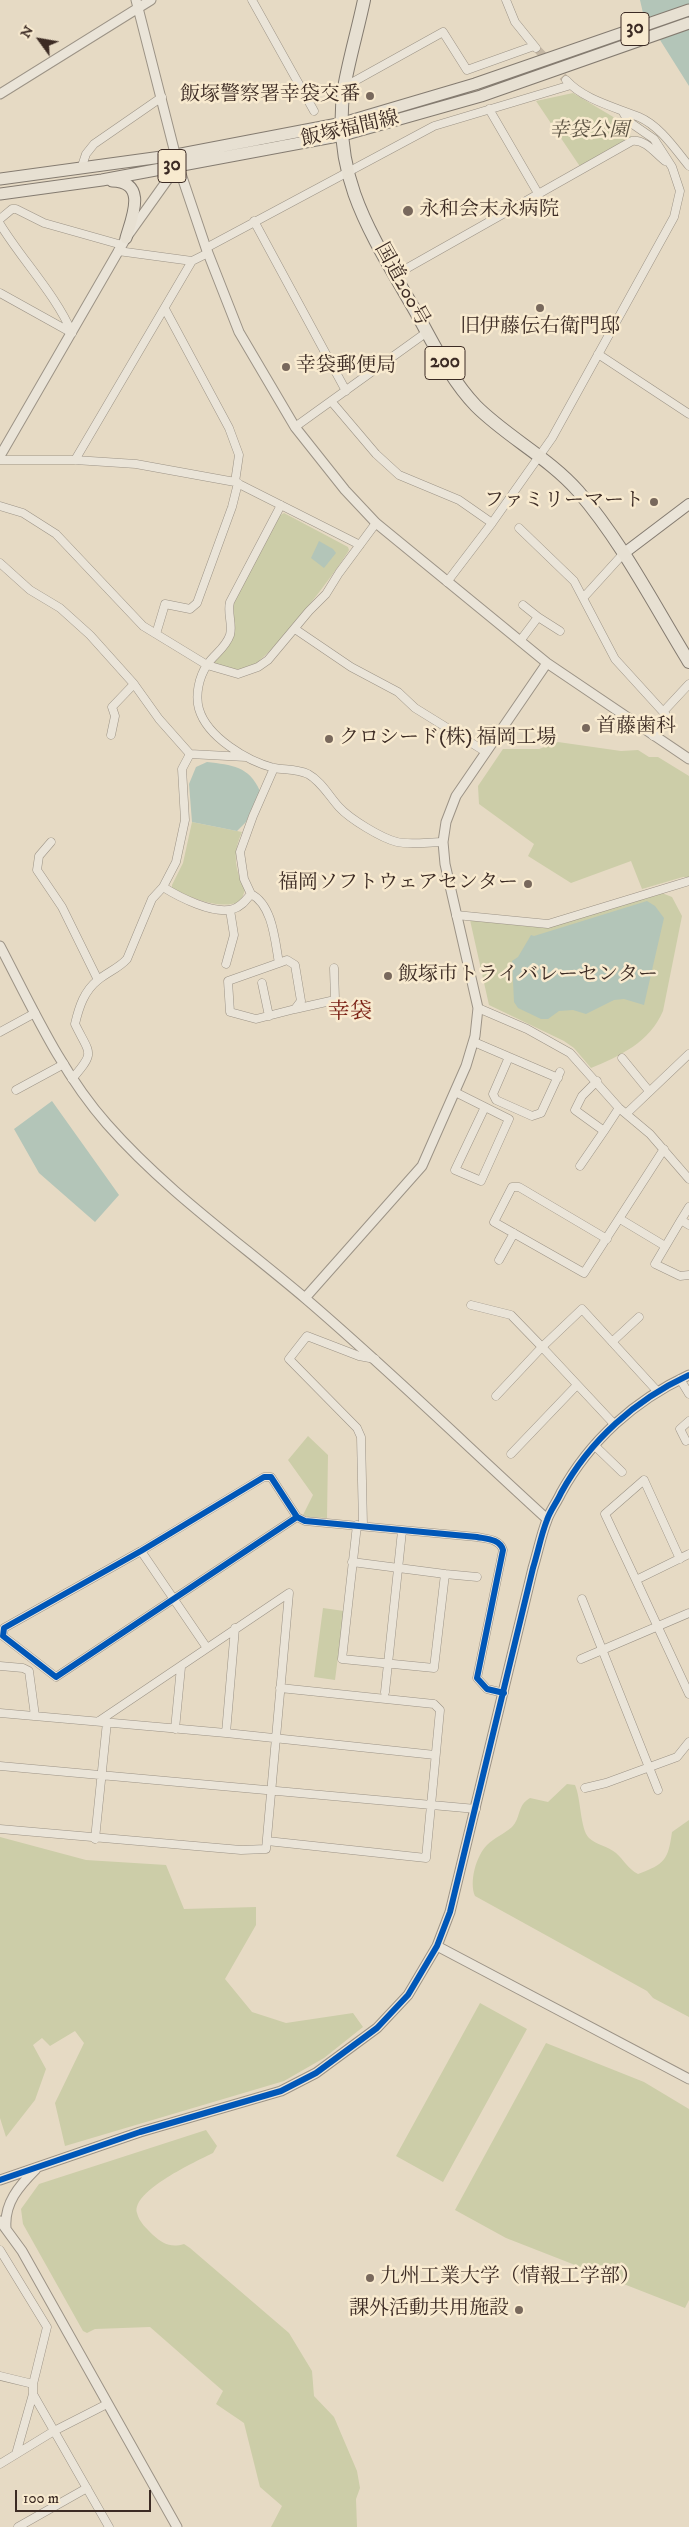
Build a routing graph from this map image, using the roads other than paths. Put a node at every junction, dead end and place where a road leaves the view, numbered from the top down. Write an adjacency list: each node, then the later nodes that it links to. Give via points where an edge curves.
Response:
1 (151, 0): 5 (street)
2 (252, 0): 12 (street)
3 (364, 0): 8 (highway, 国道200号 / 200)
4 (506, 0): 8 (street, via 515,22 536,48 467,70 443,32)
5 (138, 4): 9 (street); 10 (street)
6 (689, 10): 14 (main road, 飯塚福間線 / 30)
7 (689, 23): 14 (main road, 飯塚福間線 / 30, via 481,96)
8 (344, 87): 14 (highway, 国道200号 / 200)
9 (0, 94)
10 (162, 97): 15 (street); 18 (street, via 94,144)
11 (489, 109): 13 (street, via 568,82); 19 (street, via 434,126); 23 (street)
12 (314, 112)
13 (623, 112): 16 (street, via 652,126); 17 (street, via 628,121 654,139)
14 (343, 129): 15 (main road, 飯塚福間線 / 30); 19 (highway, 国道200号 / 200)
15 (177, 160): 18 (main road, 飯塚福間線 / 30); 21 (main road, 飯塚福間線 / 30); 27 (street); 28 (street)
16 (689, 166)
17 (672, 167): 23 (street, via 644,143 632,141); 35 (street, via 680,191 674,217)
18 (81, 169): 20 (main road, 飯塚福間線 / 30)
19 (346, 173): 25 (street); 30 (highway, 国道200号 / 200, via 356,202)
20 (0, 180)
21 (102, 180): 22 (main road, 飯塚福間線 / 30); 27 (main road, via 120,181 135,195 136,202)
22 (0, 194)
23 (539, 195): 30 (street)
24 (0, 219): 27 (street, via 16,209 44,223)
25 (254, 221): 28 (street); 36 (street)
26 (0, 224): 34 (street, via 64,313)
27 (122, 245): 29 (street); 34 (street)
28 (207, 251): 29 (street); 39 (street, via 239,332)
29 (192, 261): 32 (street)
30 (394, 276): 33 (highway, 国道200号 / 200)
31 (0, 294): 34 (street)
32 (165, 309): 43 (street); 44 (street, via 229,428 239,455)
33 (427, 332): 36 (street); 41 (highway, 国道200号 / 200, via 459,385 476,406)
34 (72, 333): 40 (street)
35 (598, 354): 38 (street); 41 (street)
36 (346, 391): 37 (street)
37 (332, 401): 39 (street); 49 (street, via 376,454 399,475 459,500)
38 (689, 414)
39 (295, 427): 48 (street)
40 (0, 456)
41 (539, 456): 49 (street); 52 (highway, 国道200号 / 200, via 578,491)
42 (0, 460): 43 (street)
43 (74, 460): 44 (street, via 136,464)
44 (237, 482): 46 (street); 60 (street, via 232,507 197,603 190,609 165,604)
45 (689, 504): 52 (main road)
46 (281, 505): 51 (street); 64 (street, via 230,602 230,636 220,653)
47 (0, 506): 60 (street, via 23,514 56,534 137,620)
48 (376, 523): 51 (street); 54 (street)
49 (492, 523): 54 (street)
50 (519, 528): 55 (street, via 553,558)
51 (360, 545): 58 (street, via 326,594)
52 (623, 554): 55 (street); 62 (highway, 国道200号 / 200)
53 (0, 563): 65 (street, via 30,590 60,608 90,634)
54 (447, 582): 61 (street)
55 (584, 597): 67 (street, via 615,659)
56 (523, 605): 57 (street)
57 (538, 617): 59 (street); 61 (street)
58 (295, 629): 64 (street, via 268,660 248,672 231,674); 70 (street, via 351,667 398,692 415,708)
59 (560, 631)
60 (156, 634): 64 (street)
61 (520, 641): 63 (street)
62 (689, 662)
63 (547, 663): 69 (street); 70 (street)
64 (207, 664): 72 (street, via 197,693 204,721 223,740)
65 (134, 684): 68 (street, via 112,706 115,716); 71 (street)
66 (689, 684): 67 (street)
67 (663, 712): 69 (street, via 666,715)
68 (111, 734)
69 (653, 736): 73 (street)
70 (486, 752): 76 (street, via 456,796 446,822)
71 (190, 754): 72 (street); 78 (street, via 182,769 185,820 180,850)
72 (248, 757): 74 (street)
73 (689, 759)
74 (274, 768): 76 (street, via 307,773 319,781 343,812 398,842); 79 (street, via 240,852 244,878)
75 (50, 842): 86 (street, via 39,856 37,870 62,907)
76 (443, 842): 81 (street)
77 (689, 881): 81 (street, via 548,924)
78 (163, 887): 80 (street, via 184,899); 86 (street, via 152,900 127,959)
79 (251, 894): 80 (street, via 241,906); 83 (street, via 258,898 268,917)
80 (230, 910): 84 (street, via 234,934)
81 (456, 916): 88 (street)
82 (0, 946): 90 (street)
83 (279, 963): 89 (street, via 286,960 295,965 301,1001); 91 (street, via 228,981 230,1012 256,1019)
84 (226, 964)
85 (334, 968): 89 (street, via 335,1000)
86 (98, 980): 98 (street, via 85,993 75,1024 89,1050 88,1062)
87 (262, 983): 91 (street)
88 (478, 1008): 93 (street); 99 (street, via 560,1046)
89 (295, 1009): 91 (street)
90 (35, 1014): 92 (street); 97 (street)
91 (269, 1016)
92 (0, 1032)
93 (474, 1042): 95 (street); 102 (street)
94 (689, 1054): 101 (street)
95 (509, 1058): 95 (street, via 559,1075 541,1113 532,1116 496,1100 493,1094)
96 (622, 1058): 101 (street)
97 (64, 1064): 98 (street); 100 (street)
98 (72, 1079): 119 (street, via 106,1124 153,1174)
99 (597, 1081): 104 (street); 106 (street, via 582,1096 575,1110)
100 (16, 1090)
101 (649, 1091): 105 (street)
102 (455, 1092): 103 (street); 119 (street, via 422,1166)
103 (485, 1107): 103 (street, via 509,1119 481,1181 455,1170)
104 (619, 1108): 105 (street); 106 (street)
105 (627, 1113): 107 (street)
106 (604, 1131): 108 (street)
107 (664, 1149): 109 (street); 111 (street)
108 (580, 1166)
109 (689, 1179)
110 (689, 1207): 112 (street)
111 (620, 1219): 115 (street); 116 (street)
112 (681, 1220): 113 (street); 116 (street)
113 (689, 1225)
114 (514, 1233): 115 (street, via 584,1273); 115 (street, via 494,1222 512,1187 519,1187); 117 (street)
115 (607, 1239)
116 (665, 1246): 118 (street, via 654,1264 680,1276)
117 (499, 1260)
118 (689, 1275)
119 (305, 1298): 124 (street)
120 (471, 1305): 123 (street, via 511,1315)
121 (639, 1317): 122 (street)
122 (612, 1342): 123 (street, via 582,1309); 128 (street)
123 (542, 1347): 127 (street); 130 (street)
124 (375, 1359): 138 (street); 139 (street, via 307,1336 289,1359 357,1428 361,1437)
125 (689, 1375): 126 (street)
126 (680, 1379): 128 (street); 129 (street)
127 (577, 1385): 132 (street); 135 (street)
128 (658, 1392): 132 (street)
129 (689, 1394)
130 (496, 1396)
131 (689, 1421): 133 (street, via 680,1429)
132 (614, 1424): 134 (street)
133 (686, 1441)
134 (594, 1445): 136 (street); 138 (street, via 568,1480)
135 (511, 1454)
136 (622, 1472)
137 (297, 1517): 139 (street, via 305,1521); 141 (street, via 272,1477 264,1477); 149 (street)
138 (547, 1519): 163 (street)
139 (360, 1525): 140 (street); 144 (street)
140 (402, 1531): 145 (street); 163 (street, via 477,1537 502,1544 504,1550 477,1678 487,1689)
141 (141, 1551): 149 (street); 149 (street, via 4,1628 3,1636 56,1677)
142 (689, 1554): 143 (street)
143 (680, 1558): 148 (street); 148 (street, via 644,1480 606,1514)
144 (352, 1562): 145 (street); 157 (street, via 342,1659)
145 (398, 1568): 146 (street); 157 (street)
146 (445, 1574): 147 (street); 157 (street, via 434,1668)
147 (477, 1577)
148 (636, 1580): 153 (street)
149 (173, 1599): 154 (street)
150 (582, 1599): 155 (street)
151 (689, 1613): 153 (street)
152 (236, 1628): 154 (street); 161 (street, via 289,1593); 169 (street)
153 (658, 1628): 155 (street); 160 (street)
154 (207, 1648): 159 (street)
155 (602, 1650): 156 (street); 174 (street)
156 (581, 1659)
157 (388, 1664): 162 (street)
158 (0, 1666): 166 (street, via 23,1668 29,1672)
159 (181, 1667): 167 (street); 168 (street)
160 (686, 1679): 164 (street)
161 (280, 1688): 170 (street); 172 (street, via 434,1704 440,1710)
162 (385, 1692)
163 (504, 1693): 180 (street)
164 (689, 1694)
165 (0, 1713): 166 (street)
166 (35, 1716): 167 (street)
167 (103, 1721): 168 (street); 175 (street)
168 (175, 1729): 169 (street)
169 (226, 1733): 170 (street)
170 (276, 1739): 172 (street); 178 (street)
171 (689, 1744): 174 (street, via 676,1757)
172 (435, 1755): 179 (street)
173 (0, 1766): 175 (street)
174 (649, 1768): 176 (street); 177 (street)
175 (102, 1775): 178 (street); 182 (street)
176 (585, 1788)
177 (658, 1790)
178 (271, 1791): 179 (street); 183 (street)
179 (432, 1806): 180 (street); 183 (street, via 426,1858)
180 (476, 1809): 184 (street, via 450,1912)
181 (0, 1829): 182 (street)
182 (96, 1838): 183 (street, via 241,1850 266,1849)
183 (267, 1841)
184 (437, 1946): 185 (street); 186 (street, via 408,1995 378,2028 316,2073 281,2091 140,2132)
185 (689, 2079)
186 (37, 2167): 187 (street); 188 (street, via 16,2189)
187 (0, 2180)
188 (3, 2225): 193 (street, via 22,2251)
189 (0, 2252): 191 (street, via 47,2327)
190 (0, 2376): 191 (street)
191 (33, 2384): 192 (street)
192 (33, 2394): 194 (street); 195 (street)
193 (107, 2404): 194 (street); 200 (street)
194 (54, 2431): 195 (street); 197 (street)
195 (16, 2454): 196 (street)
196 (0, 2464)
197 (87, 2488): 198 (street); 199 (street)
198 (18, 2527)
199 (109, 2527)
200 (178, 2527)

